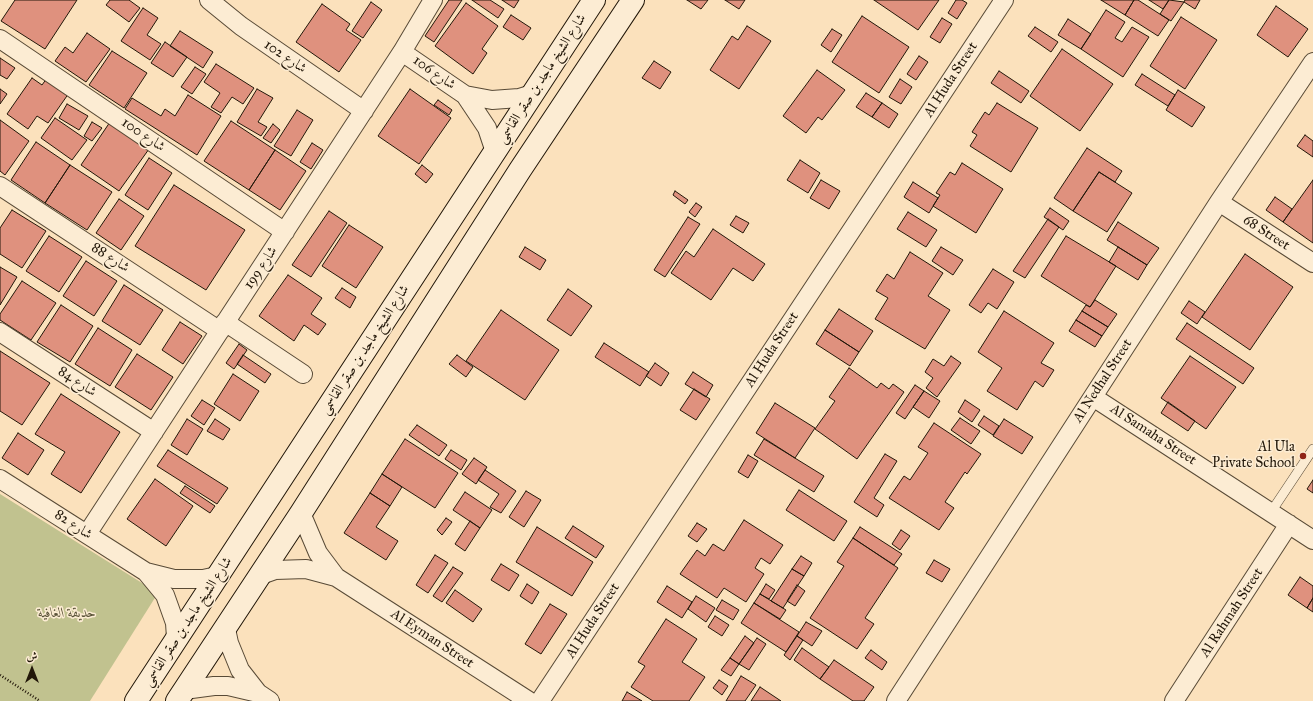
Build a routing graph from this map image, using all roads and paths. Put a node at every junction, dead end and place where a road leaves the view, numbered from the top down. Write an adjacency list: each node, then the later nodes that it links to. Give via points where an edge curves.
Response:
1 (209, 0): 11 (street, شارع 102, via 241,26)
2 (433, 0): 7 (street, شارع 199)
3 (594, 0): 9 (street, شارع الشيخ ماجد بن صقر القاسمي)
4 (633, 0): 25 (street, via 520,170)
5 (1004, 0): 41 (street, Al Huda Street)
6 (0, 38): 15 (street, شارع 100)
7 (402, 52): 10 (street, شارع 106); 11 (street, شارع 199)
8 (1313, 62): 14 (street, Al Nedhal Street)
9 (532, 94): 10 (street, شارع 106, via 519,98 492,100); 12 (street, شارع الشيخ ماجد بن صقر القاسمي)
10 (465, 95): 12 (street, شارع 106, via 487,128)
11 (364, 111): 15 (street, شارع 199)
12 (495, 152): 31 (street, شارع الشيخ ماجد بن صقر القاسمي)
13 (0, 186): 17 (street, شارع 88)
14 (1219, 202): 16 (street, 68 Street); 20 (street, Al Nedhal Street)
15 (285, 232): 17 (street, شارع 199)
16 (1313, 263)
17 (222, 327): 19 (street, شارع 88); 21 (street, شارع 199)
18 (0, 332): 21 (street, شارع 84)
19 (303, 374)
20 (1093, 397): 24 (street, Al Samaha Street); 42 (street, Al Nedhal Street)
21 (154, 432): 27 (street, شارع 199)
22 (1313, 449): 24 (lane)
23 (0, 479): 27 (street, شارع 82)
24 (1271, 512): 26 (street, Al Samaha Street)
25 (301, 514): 30 (street); 32 (street, Al Eyman Street, via 318,553)
26 (1289, 524): 28 (street, Al Samaha Street); 43 (street, Al Rahmah Street)
27 (87, 534): 29 (street, شارع 82)
28 (1313, 540)
29 (146, 572): 31 (street, شارع 82, via 174,579 203,579); 34 (street, شارع 82, via 168,602 175,623)
30 (261, 575): 32 (street, Al Eyman Street, via 291,568); 33 (street)
31 (217, 576): 34 (street, شارع الشيخ ماجد بن صقر القاسمي)
32 (336, 577): 40 (street, Al Eyman Street)
33 (226, 629): 36 (street); 37 (street, via 240,670)
34 (176, 638): 39 (street, شارع الشيخ ماجد بن صقر القاسمي)
35 (0, 675): 38 (path)
36 (181, 696): 37 (street, via 214,686 228,686)
37 (264, 697)
38 (40, 701)
39 (136, 701)
40 (529, 701)
41 (540, 701)
42 (896, 701)
43 (1174, 701)

